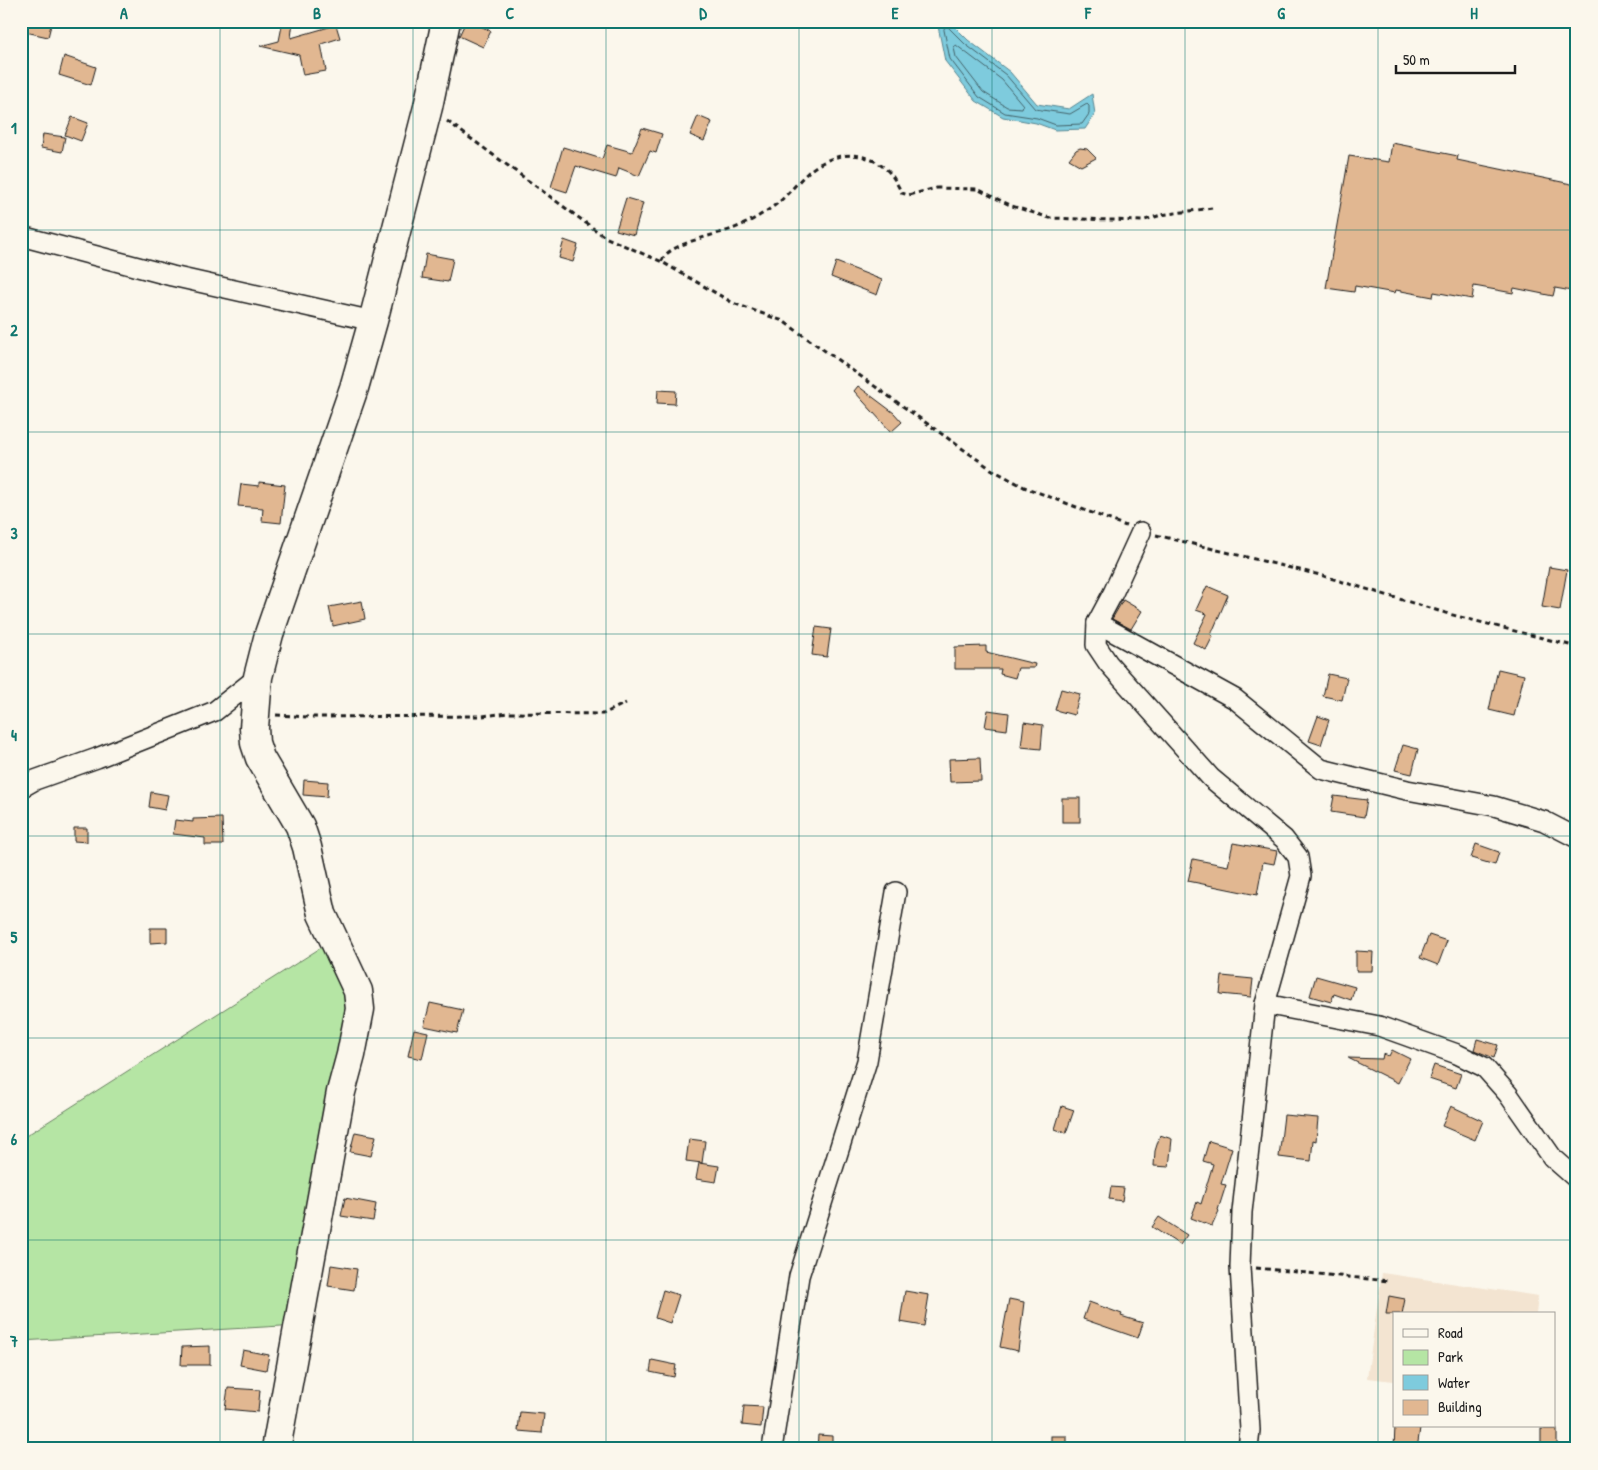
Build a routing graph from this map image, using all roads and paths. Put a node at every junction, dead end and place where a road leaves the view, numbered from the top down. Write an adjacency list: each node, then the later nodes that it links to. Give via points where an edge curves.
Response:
1 (446, 21): 2 (main road)
2 (428, 107): 5 (path, via 605,238); 6 (main road)
3 (1212, 208): 5 (path, via 1142,221 1050,218 1012,206 977,189 937,188 908,195 902,193 889,172 873,160 861,155 841,155 817,166 779,202 757,217 681,245 664,254)
4 (21, 236): 6 (street, via 172,276)
5 (662, 262): 7 (path, via 733,303 783,321 991,469 1024,487)
6 (373, 321): 10 (main road, via 354,388 269,634)
7 (1141, 532): 8 (street); 9 (path, via 1320,575 1449,614)
8 (1097, 623): 14 (street, via 1236,699 1321,768 1407,790 1494,806 1544,821); 16 (street, via 1096,645 1108,663 1211,778 1284,839 1298,857 1301,876)
9 (1577, 647)
10 (258, 677): 12 (main road); 13 (street, via 215,710)
11 (626, 703): 12 (path, via 603,714 309,717)
12 (255, 714): 20 (main road, via 255,743 260,758 300,826 322,914 351,973 360,1009 341,1092)
13 (26, 783)
14 (1577, 838)
15 (896, 892): 21 (street, via 867,1061 799,1276)
16 (1265, 1004): 17 (street, via 1379,1026 1458,1054 1484,1067 1508,1094 1552,1157); 18 (street, via 1242,1212)
17 (1577, 1179)
18 (1240, 1267): 19 (path); 22 (street, via 1250,1430)
19 (1389, 1281)
20 (276, 1449)
21 (772, 1449)
22 (1248, 1449)

